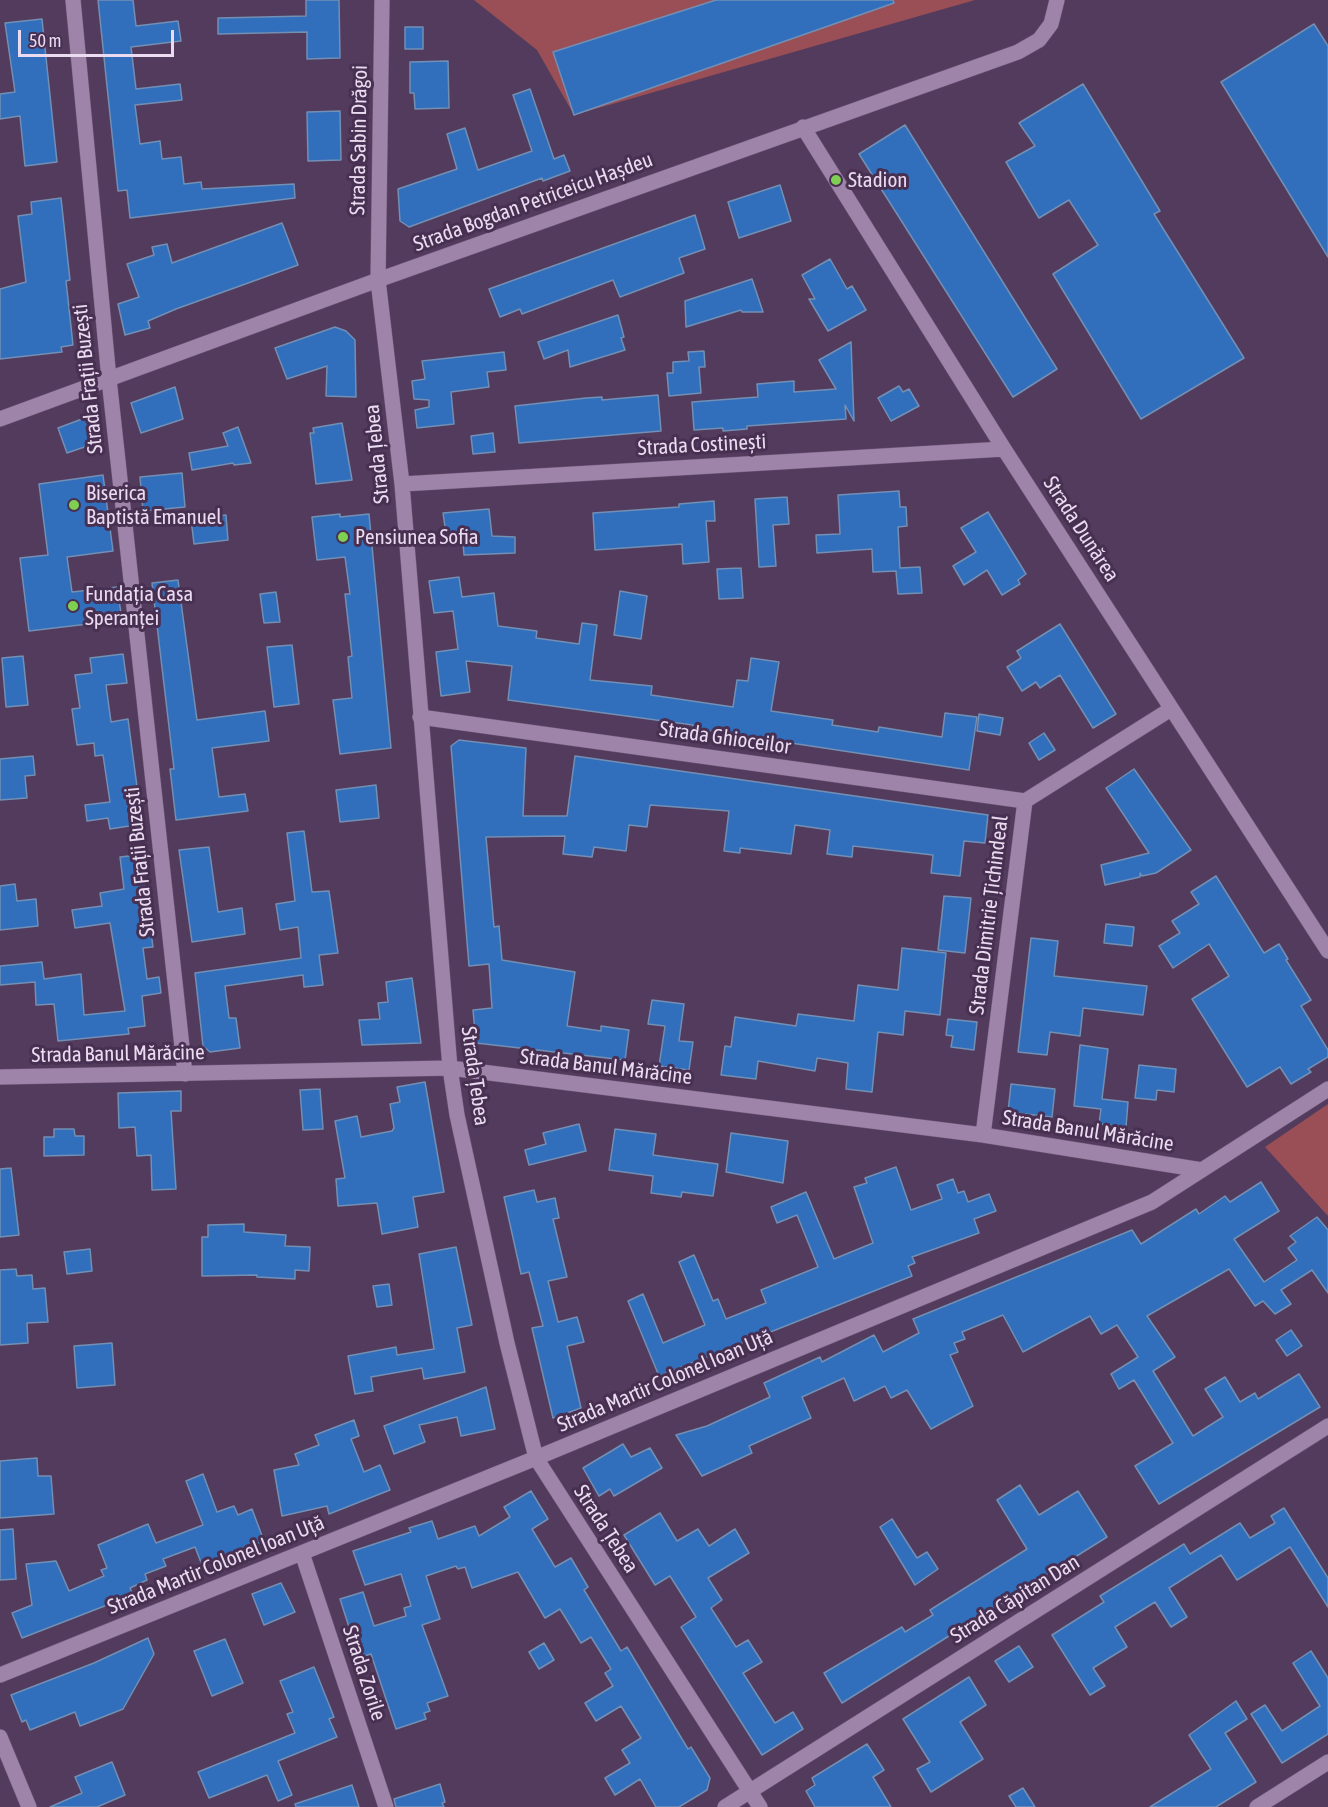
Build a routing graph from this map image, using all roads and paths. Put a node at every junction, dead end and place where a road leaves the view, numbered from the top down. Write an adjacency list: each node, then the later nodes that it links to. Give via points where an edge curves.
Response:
1 (73, 0): 6 (street, Strada Frații Buzești)
2 (382, 0): 5 (street, Strada Sabin Drăgoi)
3 (1057, 0): 4 (street, Strada Bogdan Petriceicu Hașdeu, via 1051,24 1039,40 1018,52)
4 (802, 128): 5 (street, Strada Bogdan Petriceicu Hașdeu); 8 (street, Strada Dunărea)
5 (378, 280): 6 (street, Strada Bogdan Petriceicu Hașdeu); 9 (street, Strada Țebea)
6 (109, 379): 7 (street, Strada Bogdan Petriceicu Hașdeu); 15 (street, Strada Frații Buzești)
7 (0, 419)
8 (1004, 449): 9 (street, Strada Costinești); 10 (street, Strada Dunărea)
9 (402, 484): 11 (street, Strada Țebea)
10 (1171, 709): 12 (street, Strada Dimitrie Țichindeal); 13 (street, Strada Dunărea)
11 (420, 717): 12 (street, Strada Ghioceilor); 14 (street, Strada Țebea)
12 (1025, 801): 18 (street, Strada Dimitrie Țichindeal)
13 (1328, 951)
14 (450, 1068): 15 (street, Strada Banul Mărăcine); 18 (street, Strada Banul Mărăcine); 21 (street, Strada Țebea, via 507,1343)
15 (185, 1074): 16 (street, Strada Banul Mărăcine)
16 (0, 1077)
17 (1328, 1089): 19 (street, Strada Martir Colonel Ioan Uță)
18 (982, 1135): 19 (street, Strada Banul Mărăcine)
19 (1202, 1170): 21 (street, Strada Martir Colonel Ioan Uță, via 1152,1202)
20 (1328, 1426): 26 (street, Strada Căpitan Dan)
21 (536, 1458): 22 (street, Strada Martir Colonel Ioan Uță); 26 (street, Strada Țebea)
22 (302, 1552): 23 (street, Strada Martir Colonel Ioan Uță); 28 (street, Strada Zorile)
23 (0, 1675)
24 (0, 1737): 27 (street)
25 (1328, 1762): 31 (street)
26 (750, 1792): 29 (street, Strada Căpitan Dan); 30 (street, Strada Țebea)
27 (28, 1807)
28 (386, 1807)
29 (725, 1807)
30 (760, 1807)
31 (1257, 1807)

